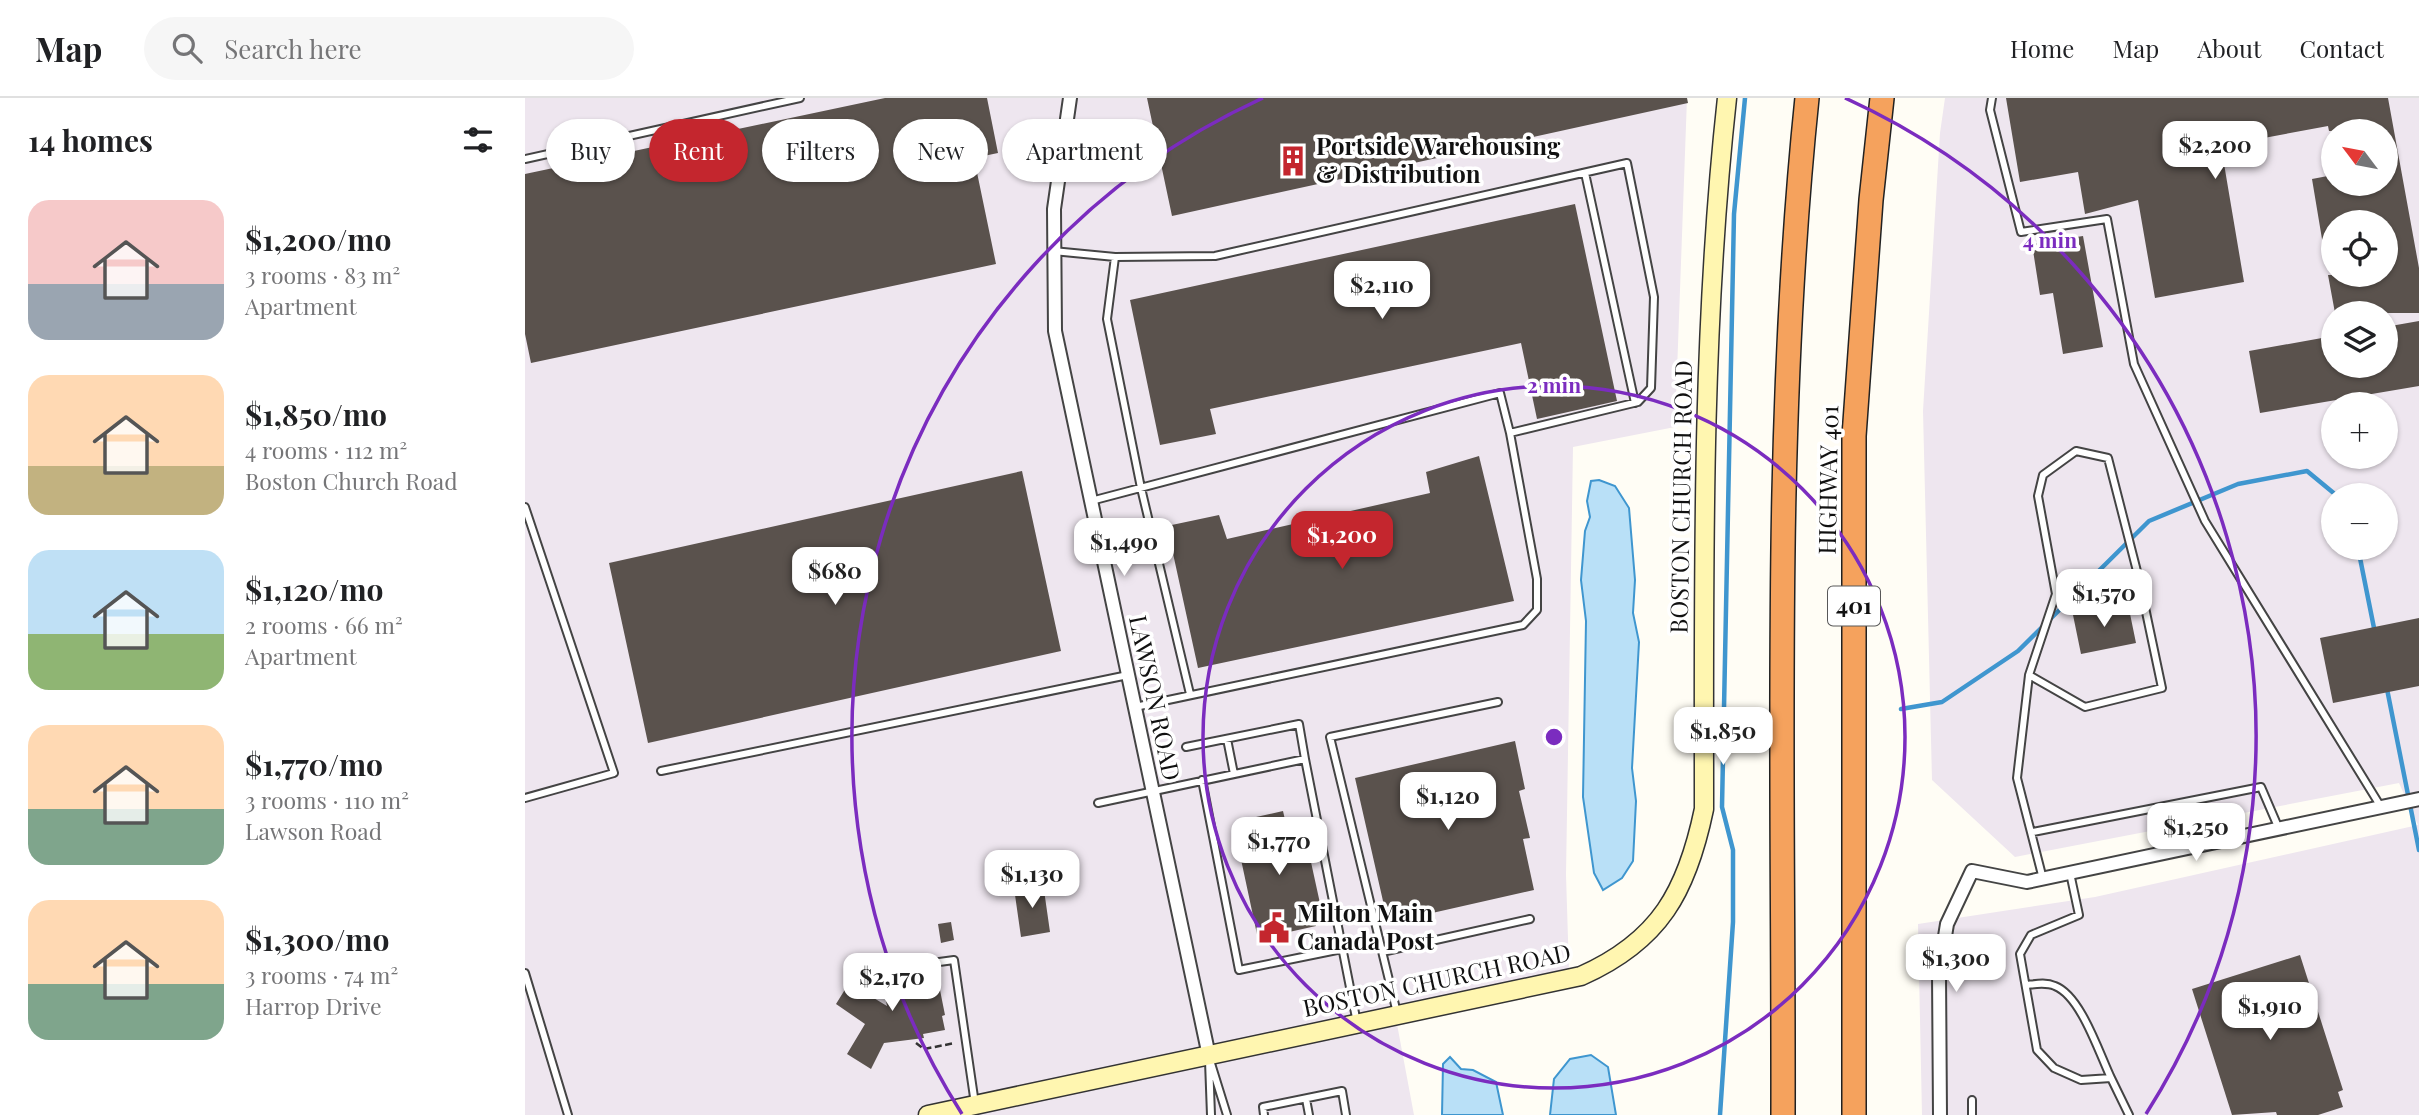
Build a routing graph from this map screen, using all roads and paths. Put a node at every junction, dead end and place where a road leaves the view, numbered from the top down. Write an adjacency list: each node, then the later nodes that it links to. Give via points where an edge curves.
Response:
1 (800, 98): 7 (lane)
2 (1070, 98): 9 (street, LAWSON ROAD, via 1054,209)
3 (1727, 98): 46 (street, BOSTON CHURCH ROAD, via 1716,194 1705,468 1704,809 1695,851 1666,912 1648,934 1607,965 1581,976)
4 (1807, 98): 62 (highway, HIGHWAY 401, via 1789,367 1782,674)
5 (1882, 98): 63 (highway, HIGHWAY 401 / 401, via 1854,436)
6 (1992, 98): 33 (lane, via 1990,110 2021,232 2107,219 2134,364 2205,521)
7 (525, 159)
8 (1585, 173): 10 (lane, via 1215,256); 11 (lane); 11 (lane, via 1627,163 1654,297 1651,388)
9 (1053, 251): 10 (lane); 14 (street, LAWSON ROAD, via 1055,331)
10 (1115, 257): 13 (lane, via 1107,319)
11 (1635, 403): 12 (lane)
12 (1510, 433): 13 (lane, via 1500,393); 20 (lane, via 1537,579 1537,610 1523,625)
13 (1141, 488): 14 (lane); 20 (lane)
14 (1091, 501): 18 (street, LAWSON ROAD)
15 (525, 507): 30 (lane, via 614,773)
16 (2139, 579): 17 (lane); 17 (lane, via 2108,458 2076,451 2043,475 2038,496); 19 (lane, via 2162,688 2085,707)
17 (2056, 594): 19 (lane)
18 (1128, 675): 22 (street, LAWSON ROAD); 26 (lane)
19 (2029, 675): 35 (lane, via 2017,778)
20 (1190, 694): 22 (lane)
21 (1498, 702): 42 (lane, via 1330,737)
22 (1135, 707): 29 (street, LAWSON ROAD)
23 (1227, 739): 24 (lane); 25 (lane, via 1299,724); 27 (lane)
24 (1186, 747)
25 (1305, 760): 27 (lane); 41 (lane)
26 (661, 771)
27 (1234, 774): 28 (lane)
28 (1202, 780): 29 (lane); 41 (lane, via 1240,970)
29 (1152, 790): 32 (lane); 50 (street, LAWSON ROAD)
30 (525, 798)
31 (2419, 799): 33 (street)
32 (1098, 803)
33 (2381, 807): 34 (street)
34 (2279, 829): 35 (lane, via 2261,787); 37 (street)
35 (2033, 832): 38 (lane)
36 (1045, 867): 39 (path, via 1048,880)
37 (2070, 873): 38 (street); 45 (lane, via 2079,915 2031,935 2021,954)
38 (2043, 879): 64 (street, via 2027,882 1972,871 1947,924 1939,974)
39 (1026, 884)
40 (1530, 919): 42 (lane)
41 (1342, 950): 47 (lane)
42 (1382, 952): 46 (lane)
43 (917, 965): 48 (lane, via 954,960)
44 (525, 973): 55 (lane)
45 (2027, 985): 51 (lane, via 2046,984 2067,993); 51 (lane, via 2038,1050 2044,1060 2081,1080)
46 (1397, 1015): 47 (street, BOSTON CHURCH ROAD)
47 (1357, 1024): 50 (street, BOSTON CHURCH ROAD)
48 (966, 1041): 49 (path, via 924,1049); 54 (lane)
49 (916, 1043)
50 (1209, 1056): 54 (street, BOSTON CHURCH ROAD); 57 (lane); 58 (lane)
51 (2111, 1078): 66 (lane)
52 (1307, 1099): 59 (lane, via 1263,1107); 60 (lane); 61 (lane, via 1342,1091)
53 (1972, 1100): 65 (lane)
54 (975, 1105): 56 (street, BOSTON CHURCH ROAD)
55 (568, 1115)
56 (928, 1115)
57 (1211, 1115)
58 (1227, 1115)
59 (1264, 1115)
60 (1309, 1115)
61 (1346, 1115)
62 (1783, 1115)
63 (1854, 1115)
64 (1940, 1115)
65 (1972, 1115)
66 (2129, 1115)

